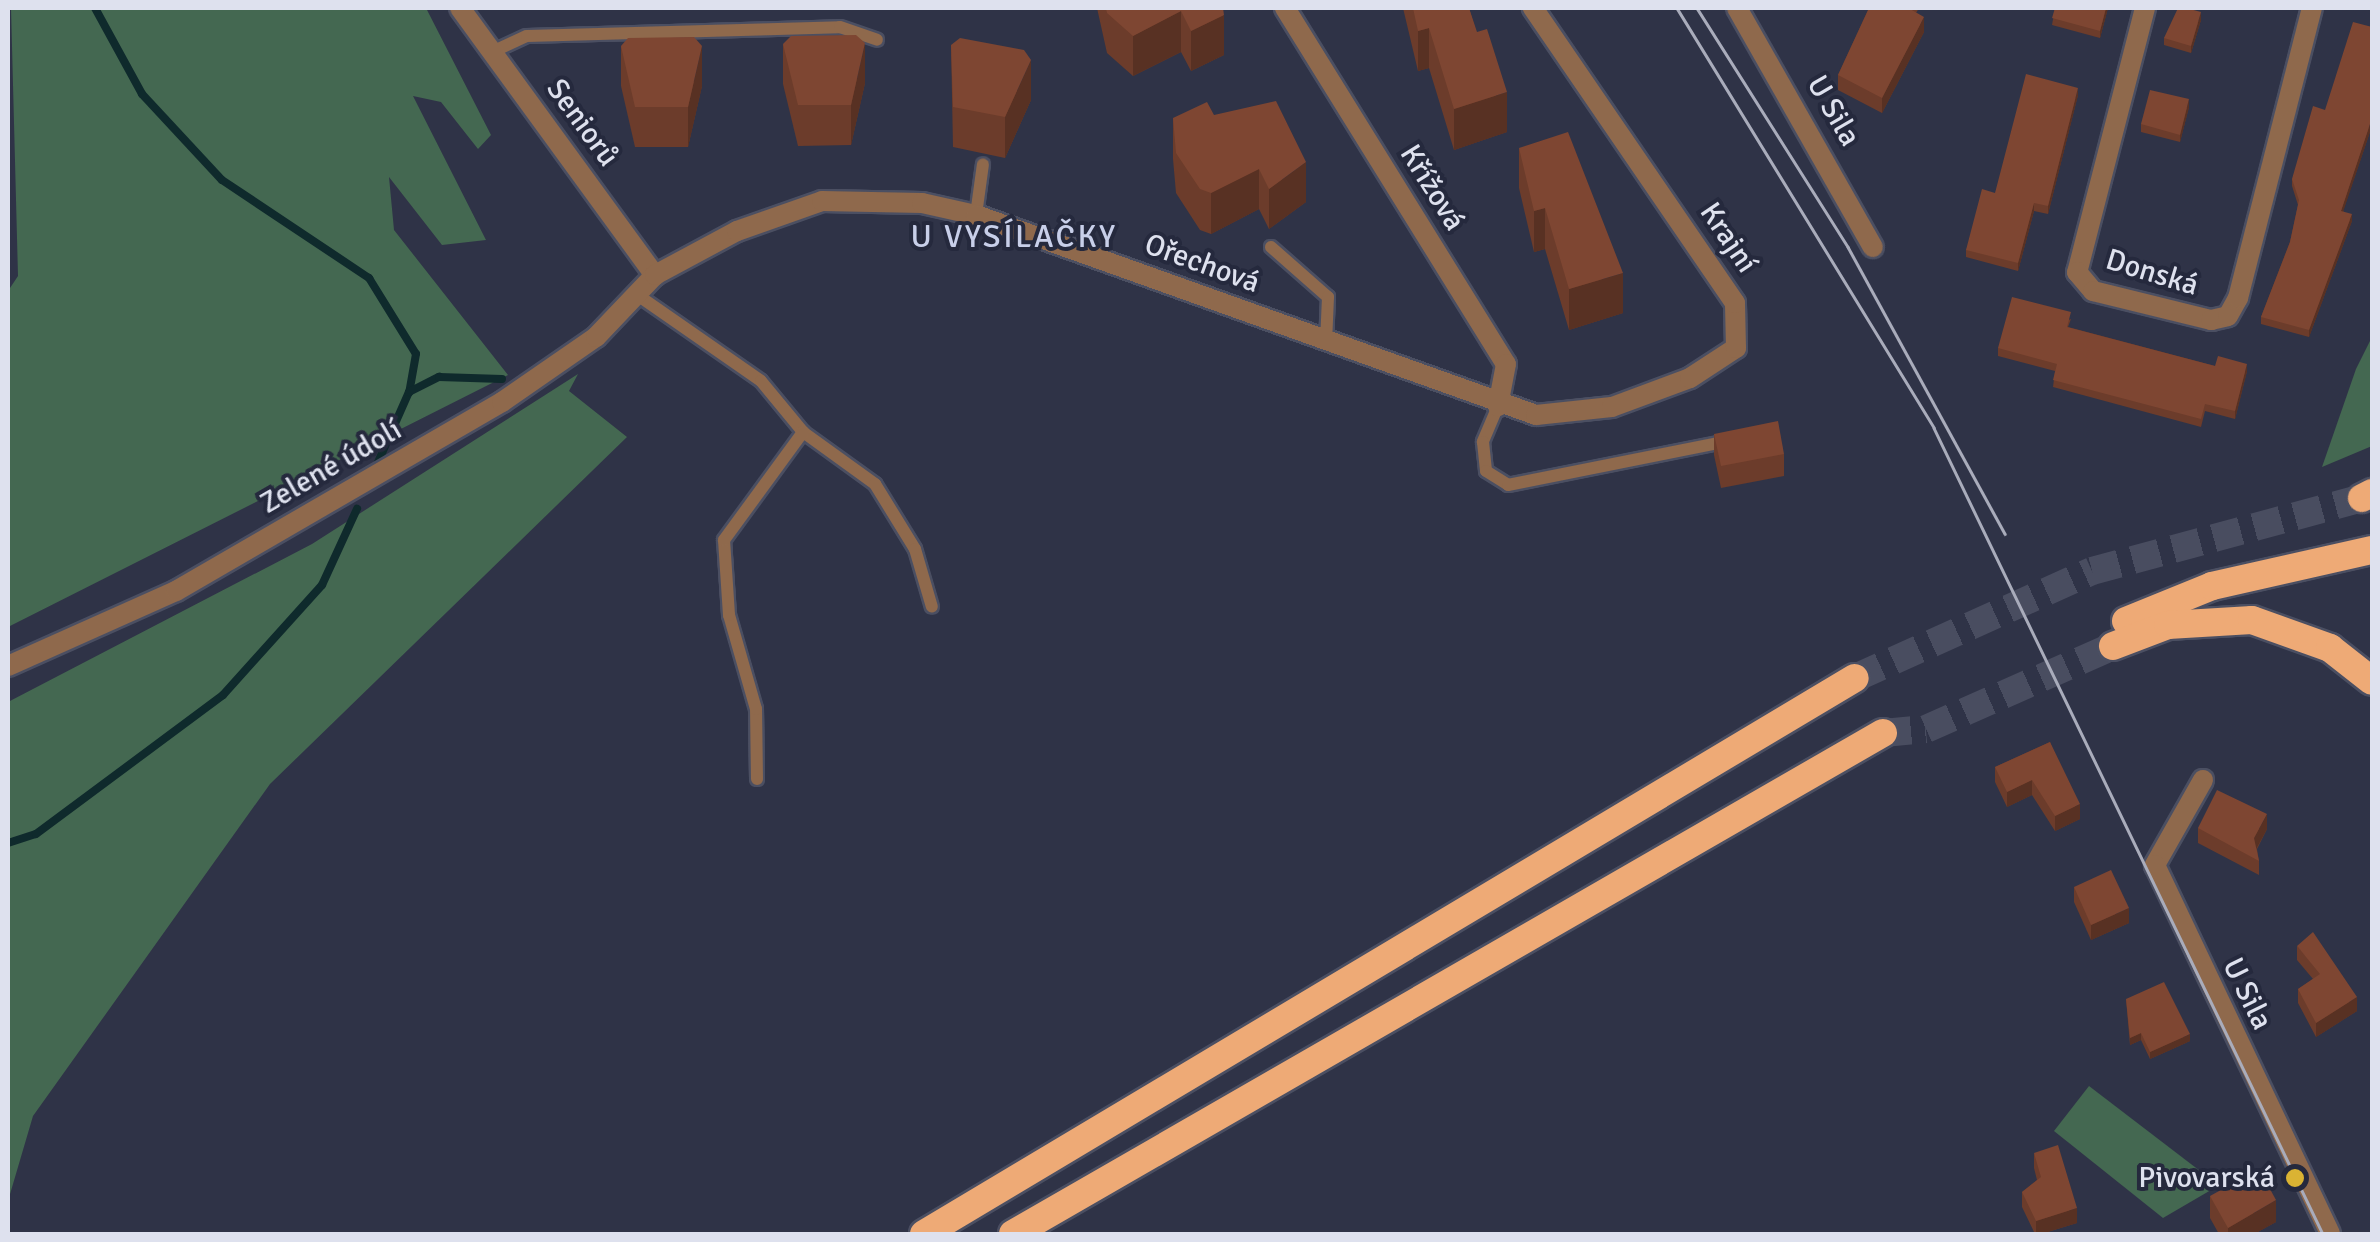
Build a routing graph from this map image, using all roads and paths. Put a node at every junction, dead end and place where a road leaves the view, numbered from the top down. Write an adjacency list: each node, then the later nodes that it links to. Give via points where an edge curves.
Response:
1 (460, 8): 8 (street, Seniorů)
2 (1285, 8): 16 (street, Křížová, via 1506,364)
3 (1534, 8): 16 (street, Krajní, via 1735,302 1742,331 1724,362 1612,407 1536,416)
4 (2145, 8): 5 (street, Donská, via 2078,272 2094,291 2211,320 2228,316 2238,298)
5 (2312, 8)
6 (1743, 10): 12 (street, U Sila)
7 (877, 40): 8 (lane, via 840,27 527,36)
8 (492, 52): 13 (street, Seniorů)
9 (983, 164): 10 (lane)
10 (976, 215): 13 (street, Ořechová, via 922,203 822,201); 15 (street, Ořechová)
11 (1271, 247): 15 (lane, via 1328,297)
12 (1874, 247)
13 (655, 274): 14 (street, Zelené údolí)
14 (636, 294): 17 (lane, via 774,391); 21 (street, Zelené údolí, via 596,337 502,402 176,591)
15 (1326, 342): 16 (street, Ořechová)
16 (1498, 406): 18 (lane, via 1483,442 1486,471 1508,485)
17 (803, 432): 20 (lane, via 876,484 914,549); 25 (lane, via 724,540 729,615 756,709)
18 (1751, 436)
19 (2372, 550): 23 (highway, via 2212,586 2109,638 2168,625 2252,620 2330,648)
20 (932, 607)
21 (8, 666)
22 (1855, 678): 27 (highway)
23 (2372, 682)
24 (1884, 734): 28 (highway)
25 (757, 779)
26 (2203, 780): 29 (street, U Sila, via 2155,865)
27 (924, 1234)
28 (1013, 1234)
29 (2330, 1234)

